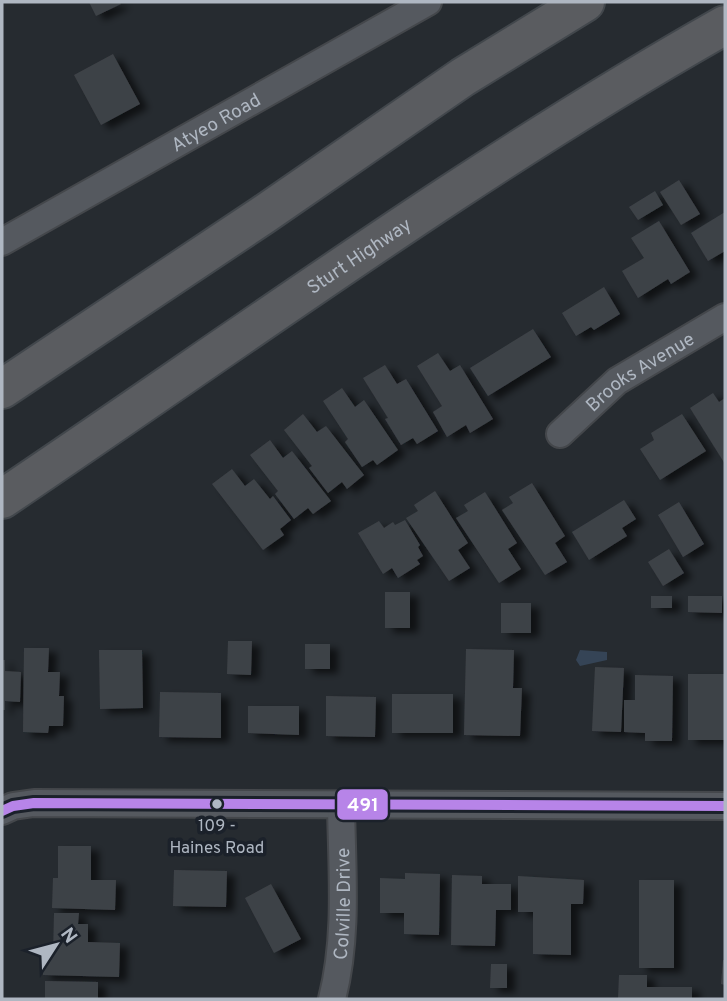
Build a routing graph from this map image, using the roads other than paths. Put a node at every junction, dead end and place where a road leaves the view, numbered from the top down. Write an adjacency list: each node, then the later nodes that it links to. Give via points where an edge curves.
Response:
1 (428, 2): 4 (street, Atyeo Road)
2 (585, 2): 6 (highway, via 463,77)
3 (725, 25): 8 (highway, Sturt Highway, via 488,168)
4 (2, 242)
5 (725, 317): 7 (street, Brooks Avenue, via 617,381)
6 (2, 389)
7 (560, 434)
8 (2, 499)
9 (341, 806): 10 (street); 11 (street, via 34,803); 12 (street, Colville Drive, via 342,918 339,970)
10 (725, 806)
11 (2, 811)
12 (331, 999)

